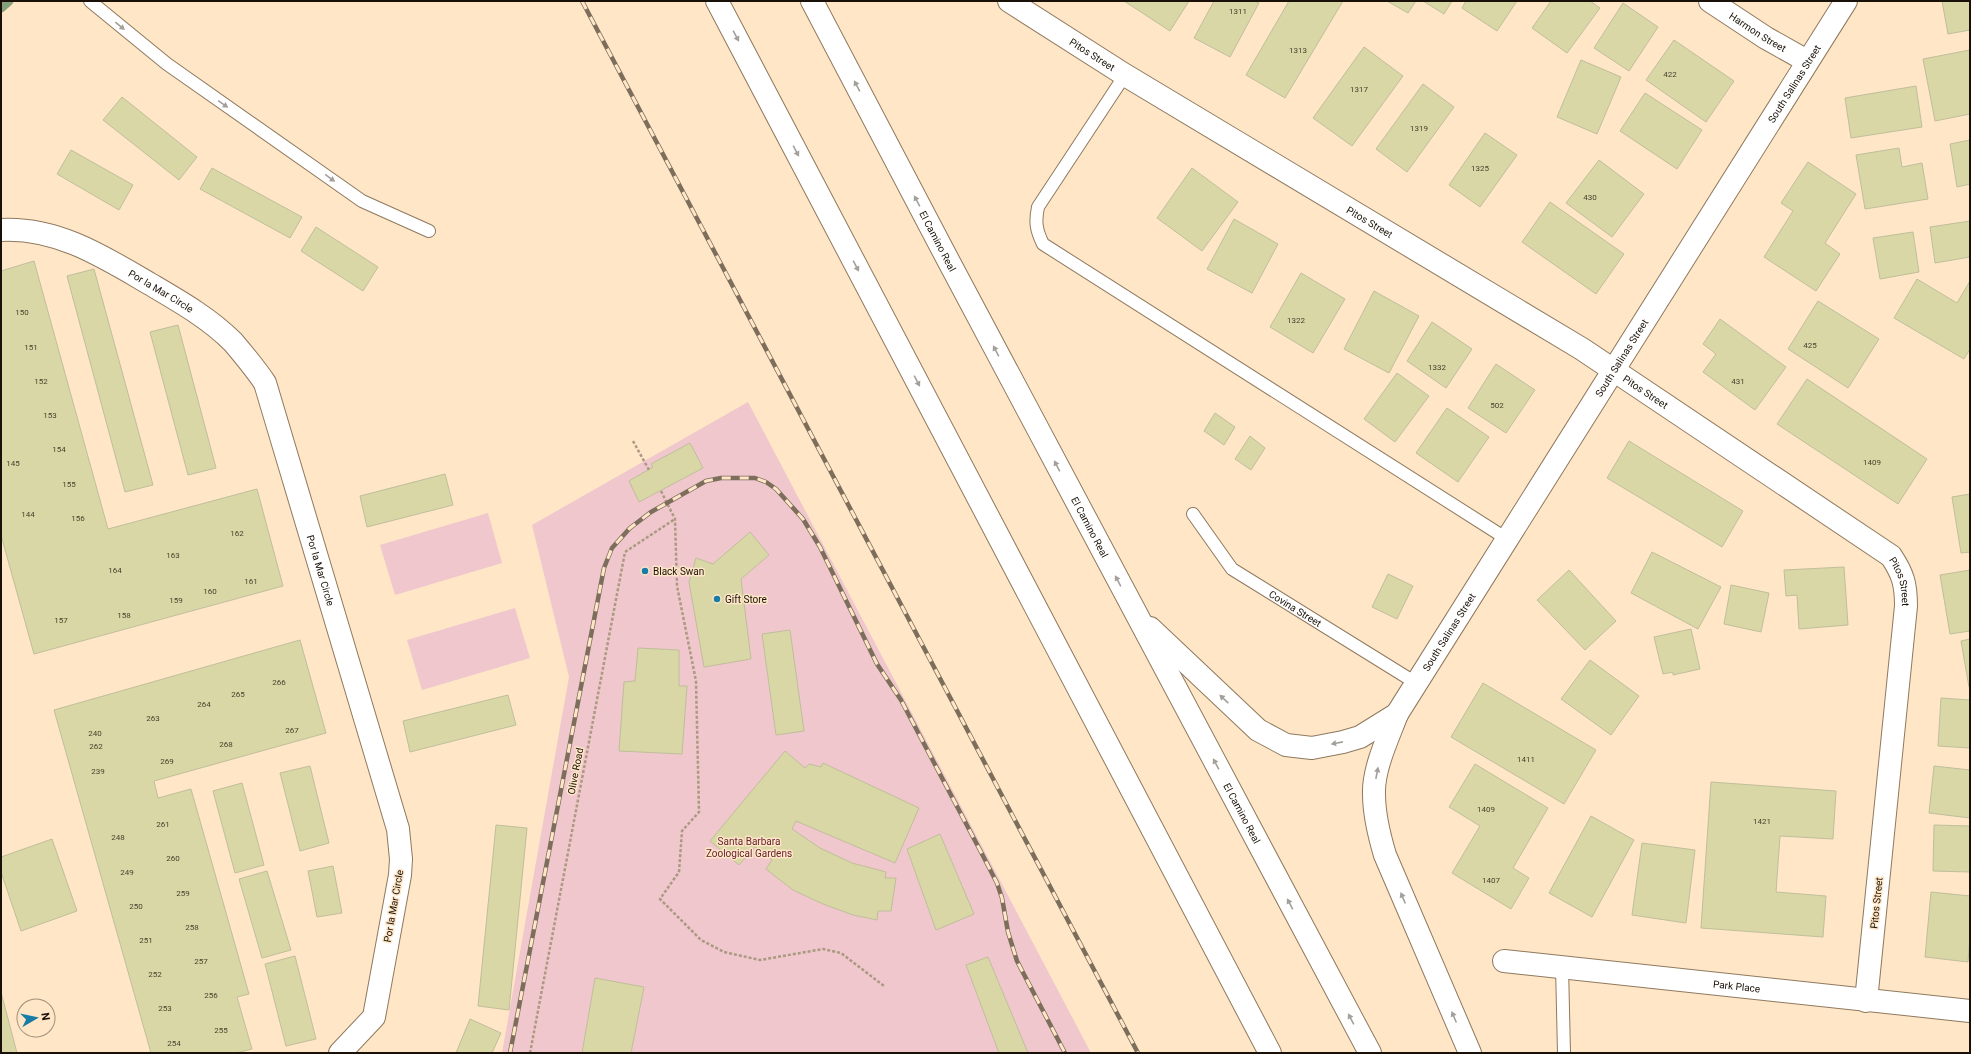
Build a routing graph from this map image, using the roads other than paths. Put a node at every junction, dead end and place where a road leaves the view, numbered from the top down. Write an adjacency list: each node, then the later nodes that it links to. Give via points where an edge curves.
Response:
1 (90, 1): 10 (lane, one-way to 10, via 167,64 362,201)
2 (717, 1): 22 (main road, one-way to 22)
3 (812, 1): 14 (main road, El Camino Real, one-way to 3)
4 (1009, 1): 8 (main road, Pitos Street)
5 (1710, 1): 7 (main road, Harmon Street, via 1766,38)
6 (1846, 1): 7 (main road, South Salinas Street)
7 (1807, 61): 11 (main road, South Salinas Street)
8 (1125, 75): 11 (main road, Pitos Street); 13 (lane, via 1038,207 1036,231 1043,244)
9 (1, 230): 21 (main road, Por la Mar Circle, via 21,229 61,238 102,256 192,308 232,341 265,383 398,829 400,874 374,1017)
10 (429, 231)
11 (1613, 369): 13 (main road, South Salinas Street); 19 (main road, Pitos Street, via 1891,556 1902,572 1906,588 1906,606)
12 (1193, 514): 15 (lane, Covina Street, via 1232,570)
13 (1507, 539): 15 (main road, South Salinas Street)
14 (1136, 615): 16 (main road, one-way to 14, via 1360,737 1343,742 1312,748 1286,745 1258,730); 23 (main road, El Camino Real, one-way to 14)
15 (1416, 683): 16 (main road, South Salinas Street)
16 (1397, 714): 24 (main road, South Salinas Street, one-way to 16, via 1385,855 1377,827 1374,793 1379,762)
17 (1504, 961): 18 (main road, Park Place)
18 (1562, 966): 19 (main road, Park Place); 25 (lane)
19 (1866, 1001): 20 (main road, Park Place)
20 (1970, 1011)
21 (340, 1053)
22 (1270, 1053)
23 (1370, 1053)
24 (1470, 1053)
25 (1564, 1053)

